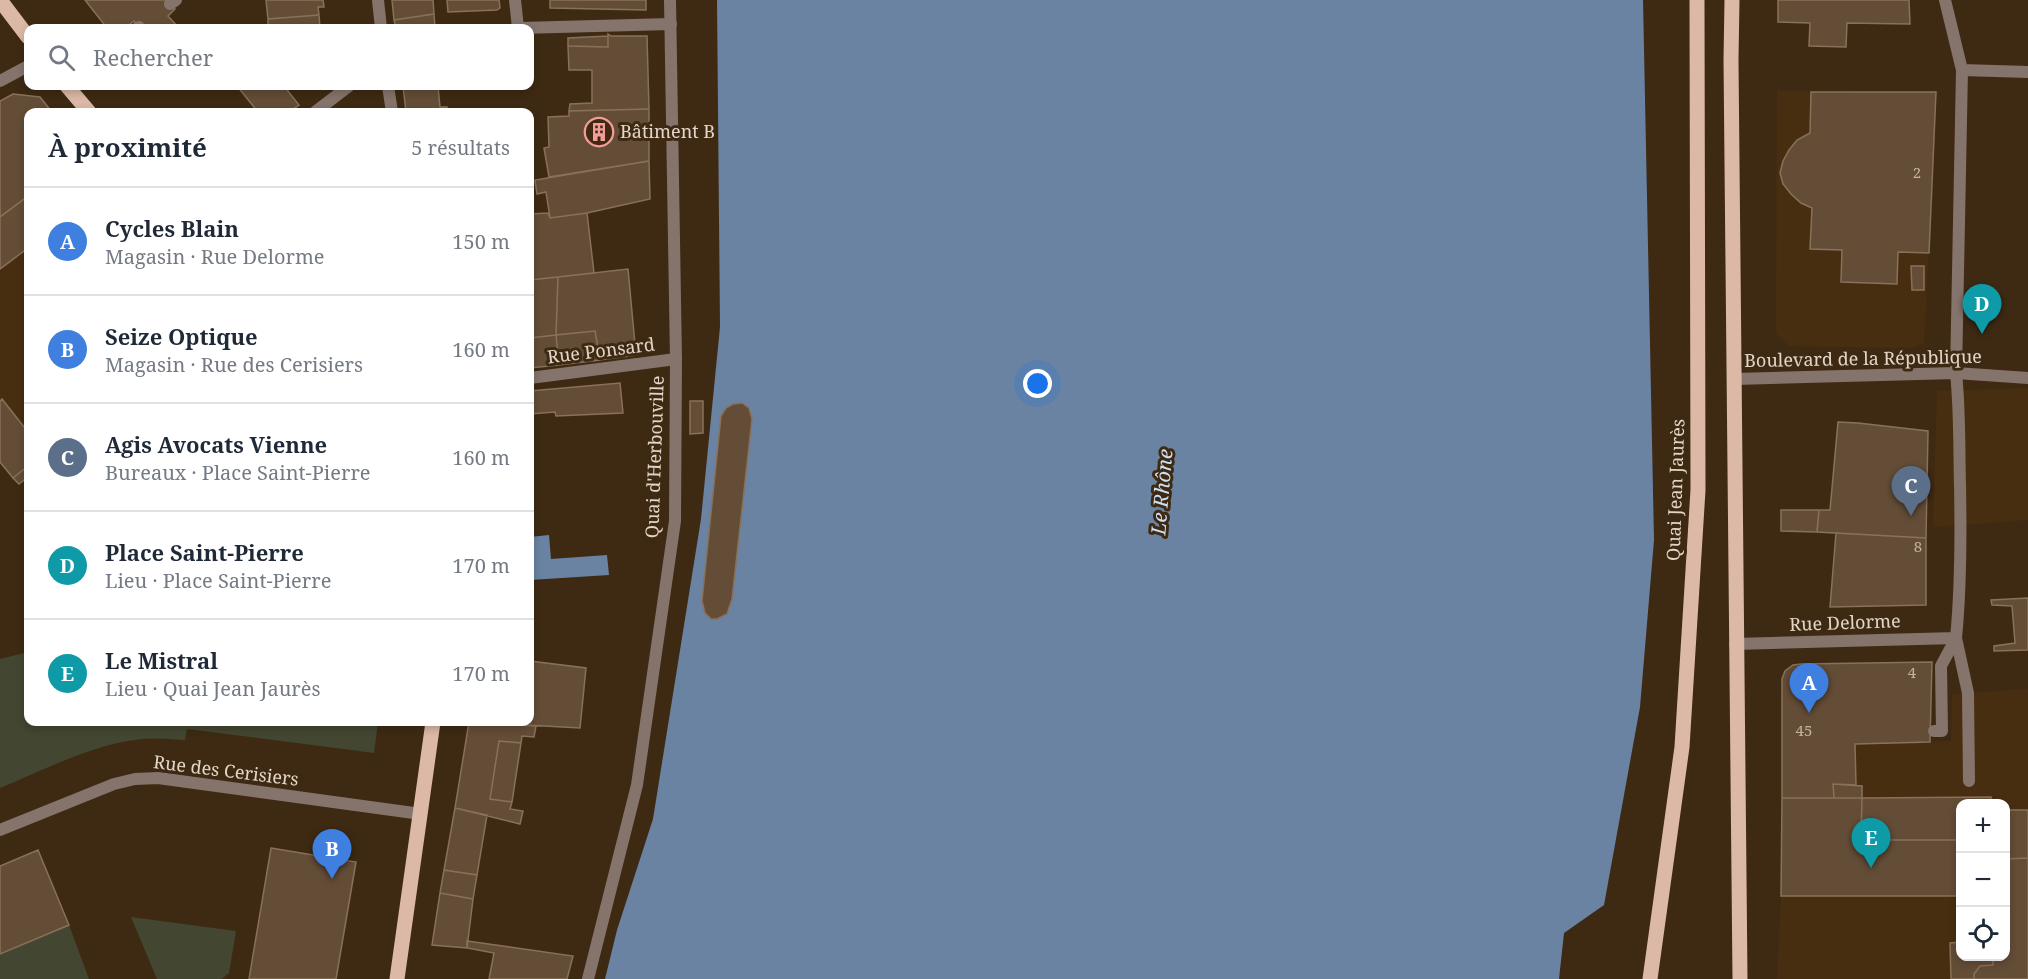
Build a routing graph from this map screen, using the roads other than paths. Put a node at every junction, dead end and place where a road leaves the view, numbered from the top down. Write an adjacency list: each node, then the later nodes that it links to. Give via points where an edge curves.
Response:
1 (0, 0): 12 (main road)
2 (378, 0): 8 (street)
3 (515, 0): 9 (street)
4 (670, 0): 10 (street, Quai d'Herbouville)
5 (1697, 0): 37 (main road, Quai Jean Jaurès, via 1698,490 1682,747)
6 (1732, 0): 27 (main road)
7 (1945, 0): 14 (street)
8 (381, 24)
9 (518, 24)
10 (671, 24): 11 (street); 23 (street, Quai d'Herbouville)
11 (534, 28)
12 (24, 32)
13 (24, 68): 16 (street)
14 (1962, 70): 15 (street); 24 (street)
15 (2028, 72)
16 (0, 81)
17 (74, 90): 20 (main road)
18 (344, 90): 21 (street)
19 (389, 90): 22 (street)
20 (86, 108)
21 (320, 108)
22 (391, 108)
23 (676, 359): 25 (street, Rue Ponsard); 36 (street, Quai d'Herbouville, via 675,521 637,785)
24 (1956, 373): 26 (street, Boulevard de la République); 27 (street, Boulevard de la République); 28 (street, via 1960,526)
25 (534, 377)
26 (2028, 378)
27 (1734, 379): 29 (main road)
28 (1956, 638): 29 (street, Rue Delorme); 31 (street, via 1941,666 1942,731); 32 (street, via 1968,693)
29 (1735, 644): 38 (main road)
30 (432, 726): 33 (main road)
31 (1934, 731)
32 (1968, 781)
33 (421, 814): 34 (street, Rue des Cerisiers, via 158,778 114,784); 35 (main road)
34 (0, 830)
35 (397, 979)
36 (588, 979)
37 (1650, 979)
38 (1740, 979)

